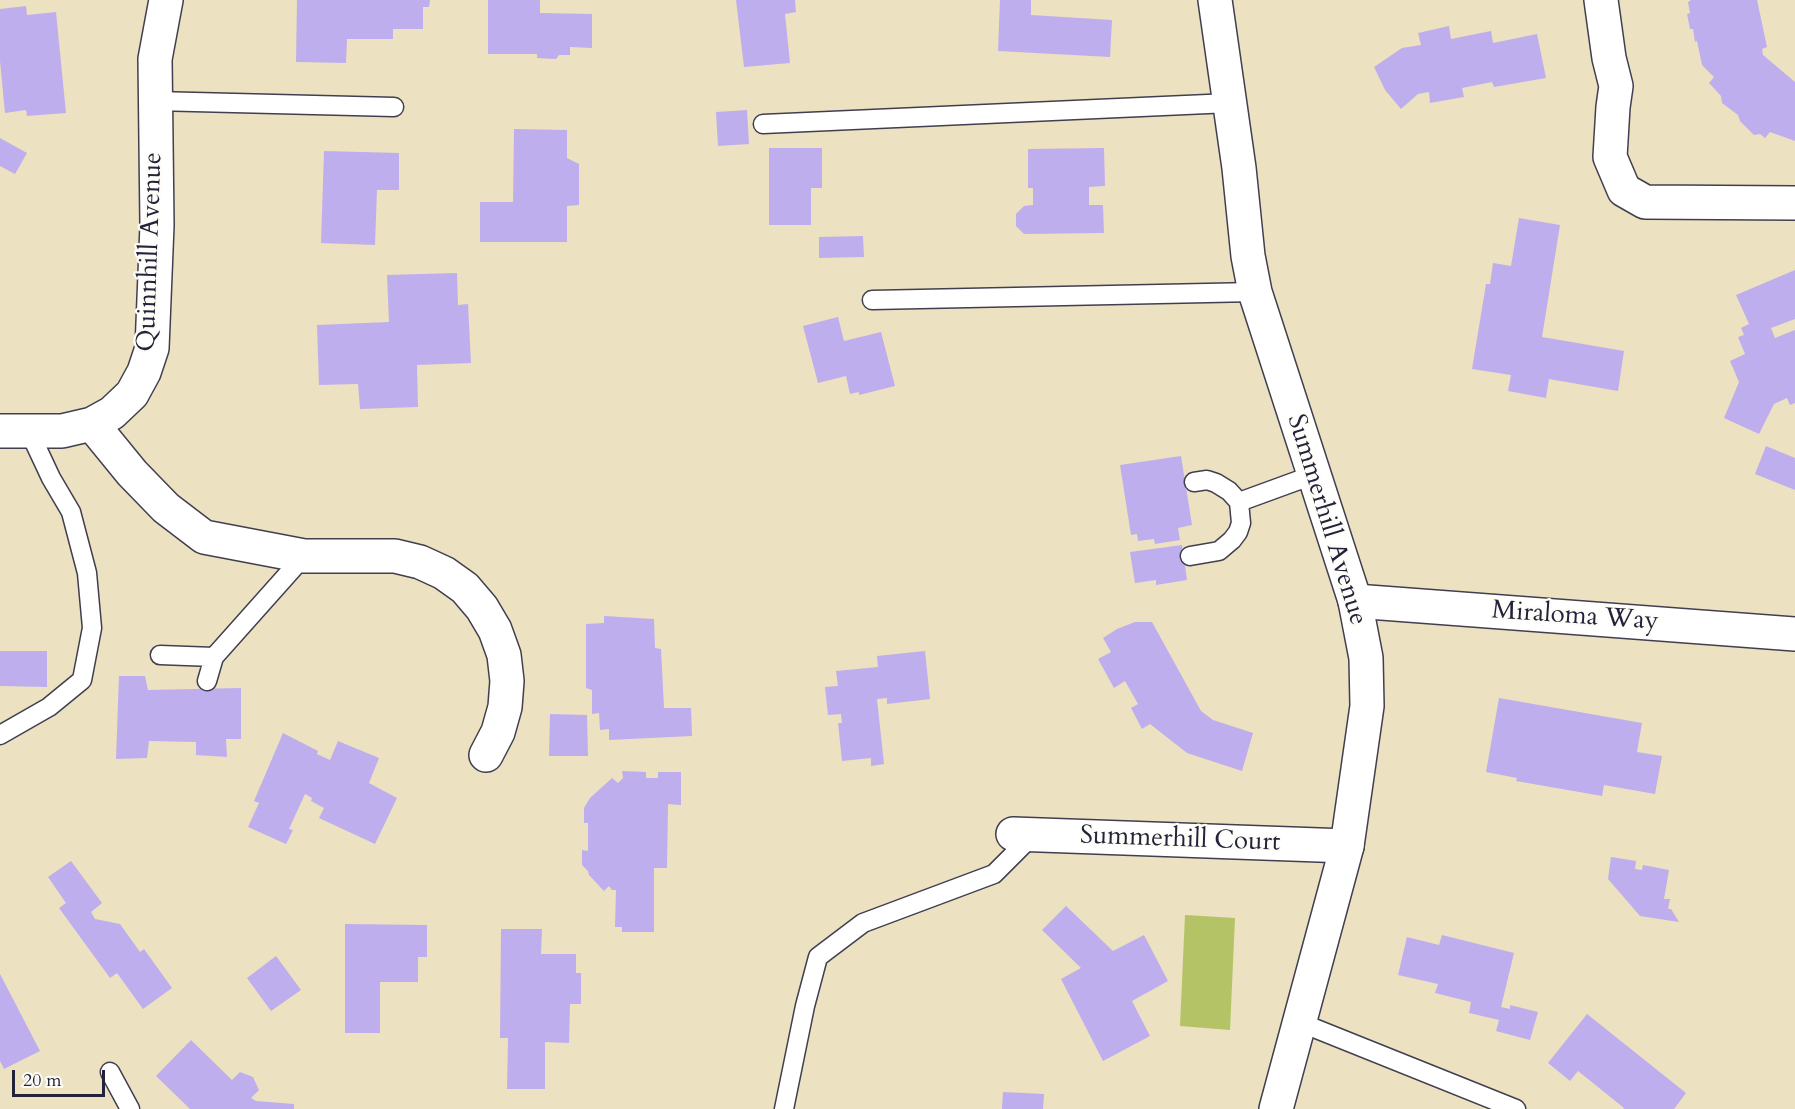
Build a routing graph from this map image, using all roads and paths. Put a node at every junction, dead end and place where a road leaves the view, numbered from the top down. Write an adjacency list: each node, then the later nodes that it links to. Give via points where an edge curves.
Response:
1 (166, 0): 4 (street, Quinnhill Avenue, via 155,59)
2 (1215, 0): 5 (street, Summerhill Avenue)
3 (1600, 0): 8 (street, via 1616,86 1610,157 1624,190 1645,202)
4 (154, 101): 6 (lane); 11 (street, Quinnhill Avenue, via 156,225 152,348 132,394 112,413)
5 (1230, 103): 7 (lane); 9 (street, Summerhill Avenue)
6 (393, 107)
7 (763, 124)
8 (1795, 203)
9 (1255, 292): 10 (lane); 13 (street, Summerhill Avenue)
10 (872, 300)
11 (92, 424): 12 (street, Quinnhill Avenue, via 62,431); 16 (street, via 132,474 166,508 204,537)
12 (14, 431): 23 (lane, via 51,478 71,512 87,573 92,628 82,680 49,707)
13 (1313, 475): 15 (lane); 18 (street, Summerhill Avenue)
14 (1194, 482): 15 (lane, via 1216,483)
15 (1239, 502): 17 (lane, via 1241,523 1232,540 1219,551)
16 (304, 556): 21 (lane); 24 (street, via 395,556 444,573 465,588 495,630 504,655 505,706)
17 (1190, 556)
18 (1355, 601): 19 (street, Miraloma Way); 26 (street, Summerhill Avenue, via 1366,658 1367,706)
19 (1795, 634)
20 (160, 655): 21 (lane)
21 (214, 657): 22 (lane)
22 (207, 681)
23 (0, 735)
24 (486, 755)
25 (1023, 835): 26 (street, Summerhill Court); 30 (lane, via 994,874 863,923 818,957)
26 (1347, 846): 27 (street, Summerhill Avenue)
27 (1299, 1022): 31 (street, Summerhill Avenue); 32 (lane)
28 (110, 1072): 29 (lane)
29 (130, 1109)
30 (784, 1109)
31 (1276, 1109)
32 (1516, 1109)

